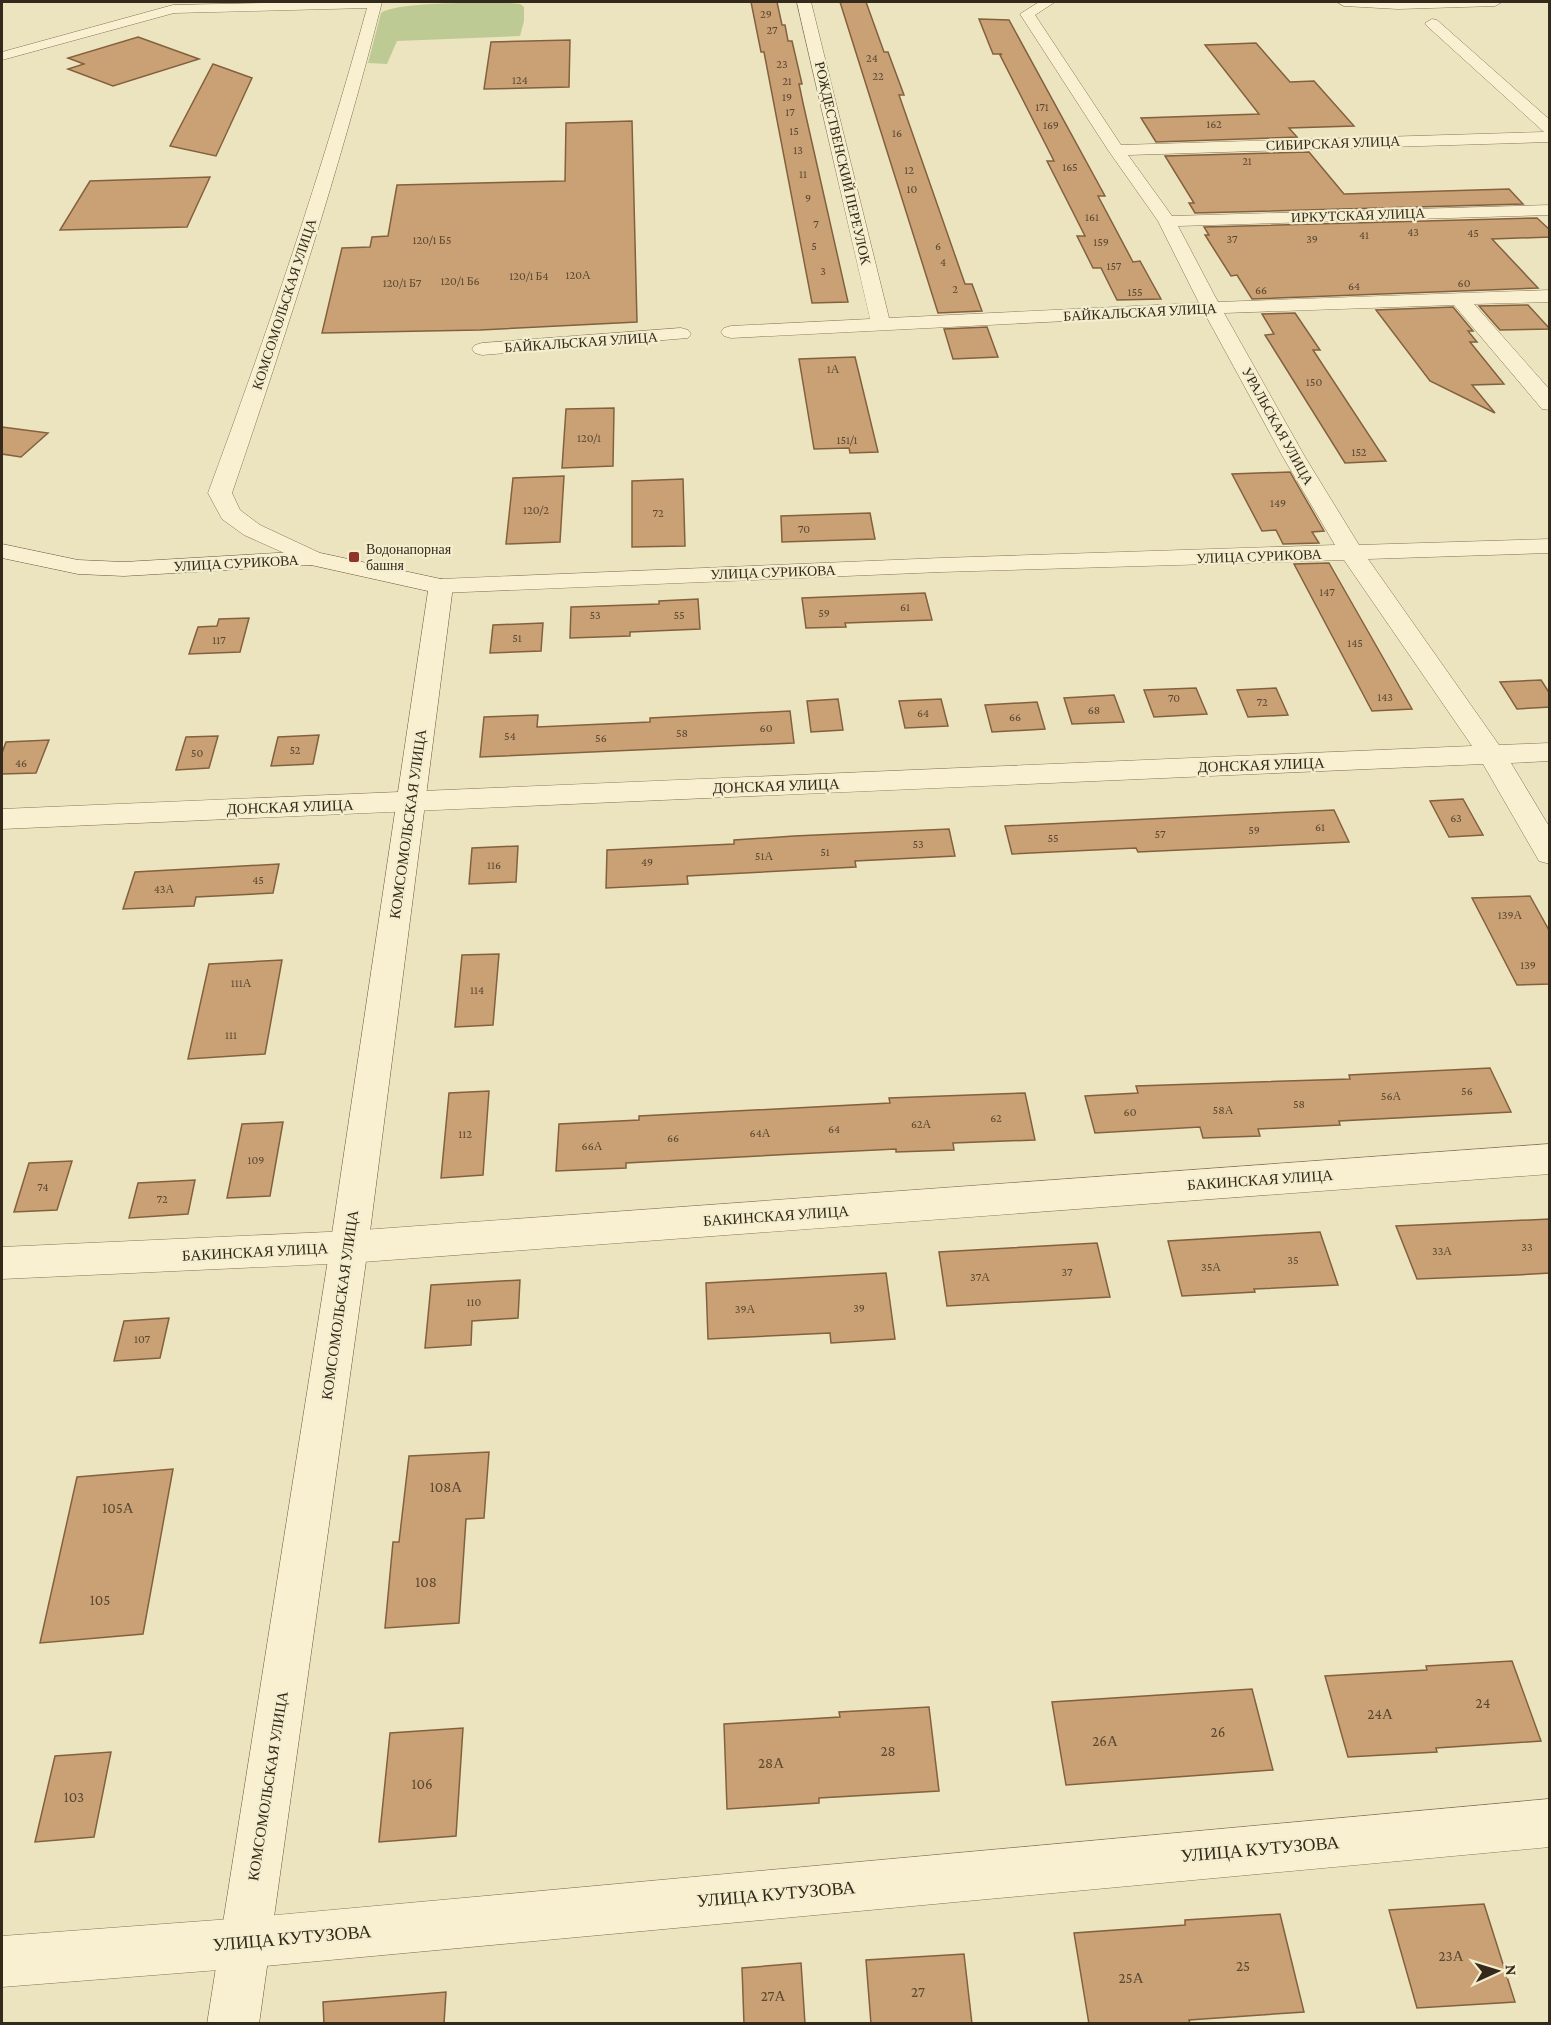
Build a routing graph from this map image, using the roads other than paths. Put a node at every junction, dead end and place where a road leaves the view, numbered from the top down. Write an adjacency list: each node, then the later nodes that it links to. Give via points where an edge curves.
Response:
1 (804, 2): 16 (street, РОЖДЕСТВЕНСКИЙ ПЕРЕУЛОК)
2 (1048, 2): 10 (street, УРАЛЬСКАЯ УЛИЦА, via 1027,14)
3 (1344, 2): 4 (street)
4 (1496, 2)
5 (374, 3): 7 (street, via 196,8 151,14); 24 (street, КОМСОМОЛЬСКАЯ УЛИЦА, via 357,71 268,358 219,492 231,514 252,530)
6 (1432, 23): 8 (street)
7 (2, 56)
8 (1550, 129)
9 (1550, 137): 10 (street, СИБИРСКАЯ УЛИЦА)
10 (1116, 150): 12 (street, УРАЛЬСКАЯ УЛИЦА)
11 (1550, 210): 12 (street, ИРКУТСКАЯ УЛИЦА)
12 (1167, 220): 15 (street, УРАЛЬСКАЯ УЛИЦА)
13 (1550, 296): 14 (street, БАЙКАЛЬСКАЯ УЛИЦА)
14 (1459, 299): 15 (street, БАЙКАЛЬСКАЯ УЛИЦА); 20 (street)
15 (1211, 308): 16 (street, БАЙКАЛЬСКАЯ УЛИЦА); 23 (street, УРАЛЬСКАЯ УЛИЦА)
16 (881, 324): 17 (street, БАЙКАЛЬСКАЯ УЛИЦА)
17 (731, 332)
18 (681, 334): 19 (street, БАЙКАЛЬСКАЯ УЛИЦА)
19 (482, 349)
20 (1548, 404)
21 (1550, 546): 23 (street, УЛИЦА СУРИКОВА)
22 (2, 551): 24 (street, УЛИЦА СУРИКОВА, via 78,567 124,569)
23 (1352, 553): 25 (street, УЛИЦА СУРИКОВА); 27 (street, УРАЛЬСКАЯ УЛИЦА)
24 (311, 558): 25 (street, УЛИЦА СУРИКОВА)
25 (441, 586): 28 (street, КОМСОМОЛЬСКАЯ УЛИЦА)
26 (1550, 753): 27 (street, ДОНСКАЯ УЛИЦА)
27 (1492, 755): 28 (street, ДОНСКАЯ УЛИЦА); 30 (street, УРАЛЬСКАЯ УЛИЦА)
28 (412, 802): 29 (street, ДОНСКАЯ УЛИЦА); 32 (street, КОМСОМОЛЬСКАЯ УЛИЦА)
29 (2, 819)
30 (1550, 854)
31 (1550, 1158): 32 (street, БАКИНСКАЯ УЛИЦА)
32 (349, 1247): 33 (street, БАКИНСКАЯ УЛИЦА); 35 (street, КОМСОМОЛЬСКАЯ УЛИЦА)
33 (2, 1263)
34 (1550, 1823): 35 (street, УЛИЦА КУТУЗОВА)
35 (244, 1943): 36 (street, УЛИЦА КУТУЗОВА); 37 (street, КОМСОМОЛЬСКАЯ УЛИЦА)
36 (2, 1962)
37 (232, 2024)

